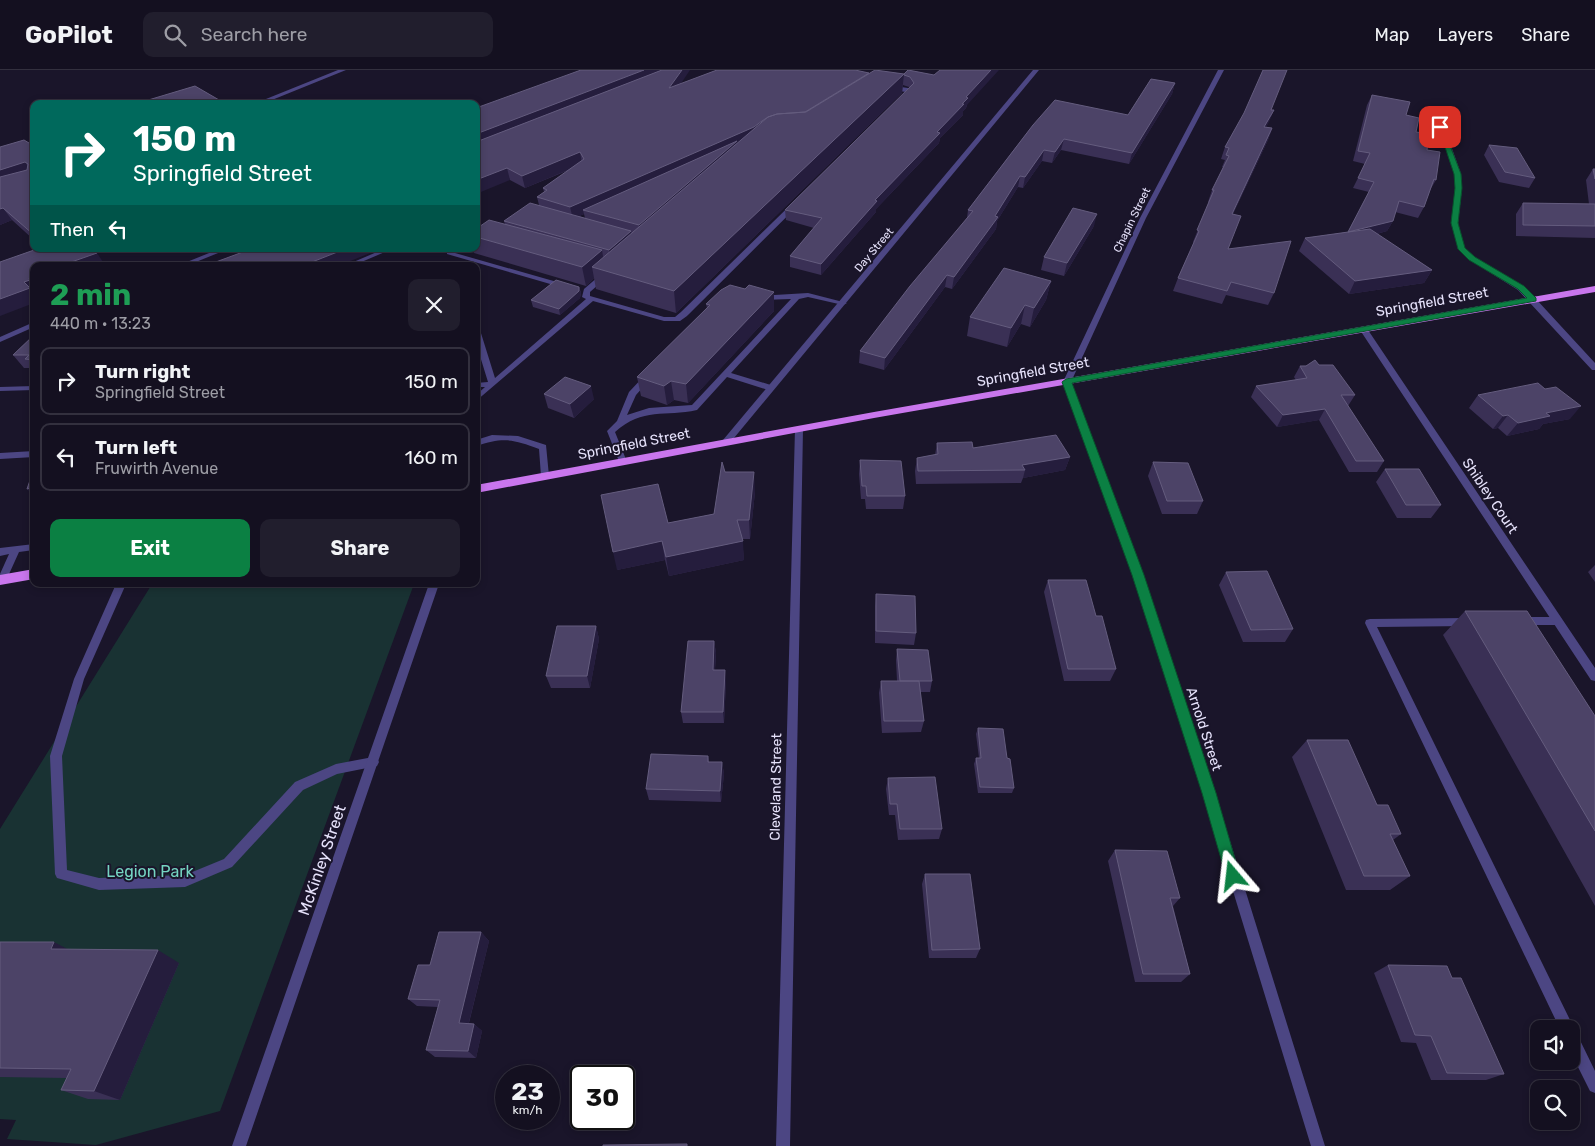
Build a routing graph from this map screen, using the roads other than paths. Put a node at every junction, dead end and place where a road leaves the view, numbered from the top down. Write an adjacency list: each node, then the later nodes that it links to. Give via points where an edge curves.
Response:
1 (344, 70): 4 (street)
2 (1036, 70): 23 (street, Day Street)
3 (1221, 70): 31 (street, Chapin Street, via 1144,218)
4 (265, 100)
5 (1434, 114): 22 (street, via 1458,174 1455,223 1461,249 1521,288)
6 (763, 138): 7 (street); 9 (street); 20 (street, via 776,130 803,130 873,85 908,90 906,96 677,319 664,319)
7 (736, 150)
8 (635, 240): 9 (street)
9 (644, 242): 16 (street)
10 (217, 252): 13 (street)
11 (382, 252): 14 (street)
12 (450, 252): 18 (street)
13 (191, 262)
14 (357, 262)
15 (606, 265): 16 (street)
16 (615, 268): 18 (street)
17 (1595, 289): 22 (main road, Springfield Street)
18 (587, 291): 20 (street, via 586,297)
19 (797, 297): 21 (street); 23 (street, via 808,295); 30 (street)
20 (591, 299): 33 (street)
21 (750, 299)
22 (1533, 300): 25 (main road, Springfield Street); 28 (street)
23 (842, 303): 35 (street, Day Street)
24 (30, 326): 26 (street)
25 (1364, 330): 31 (main road, Springfield Street); 55 (street, Shibley Court)
26 (0, 340)
27 (480, 343): 33 (street)
28 (1595, 368)
29 (655, 369): 38 (street, via 632,394)
30 (726, 374): 35 (street); 38 (street, via 694,408 648,410)
31 (1066, 382): 39 (main road, Springfield Street); 64 (street, Arnold Street, via 1138,575)
32 (480, 384): 33 (street)
33 (493, 384): 37 (street)
34 (30, 388): 36 (street)
35 (772, 388): 41 (street, Day Street)
36 (0, 389)
37 (480, 395)
38 (621, 420): 44 (street, via 611,432)
39 (799, 429): 41 (main road, Springfield Street); 63 (street, Cleveland Street)
40 (480, 441): 45 (street, via 486,437 518,438 543,446)
41 (726, 442): 44 (main road, Springfield Street)
42 (30, 454): 43 (street)
43 (0, 456)
44 (622, 462): 45 (main road, Springfield Street)
45 (545, 476): 46 (main road, Springfield Street)
46 (480, 488)
47 (30, 547): 48 (street)
48 (16, 549): 49 (street); 51 (street)
49 (0, 552)
50 (30, 575): 51 (main road)
51 (1, 580)
52 (120, 587): 58 (street, via 79,679 56,756 61,874 99,884 185,881 228,863 299,786 336,769)
53 (433, 587): 58 (street, McKinley Street)
54 (1508, 621): 55 (street)
55 (1557, 621): 57 (street, Shibley Court)
56 (1478, 622): 59 (street, via 1370,623)
57 (1595, 678)
58 (373, 762): 62 (street, McKinley Street)
59 (1563, 1020)
60 (1580, 1055): 61 (street)
61 (1595, 1086)
62 (239, 1146)
63 (783, 1146)
64 (1318, 1146)

